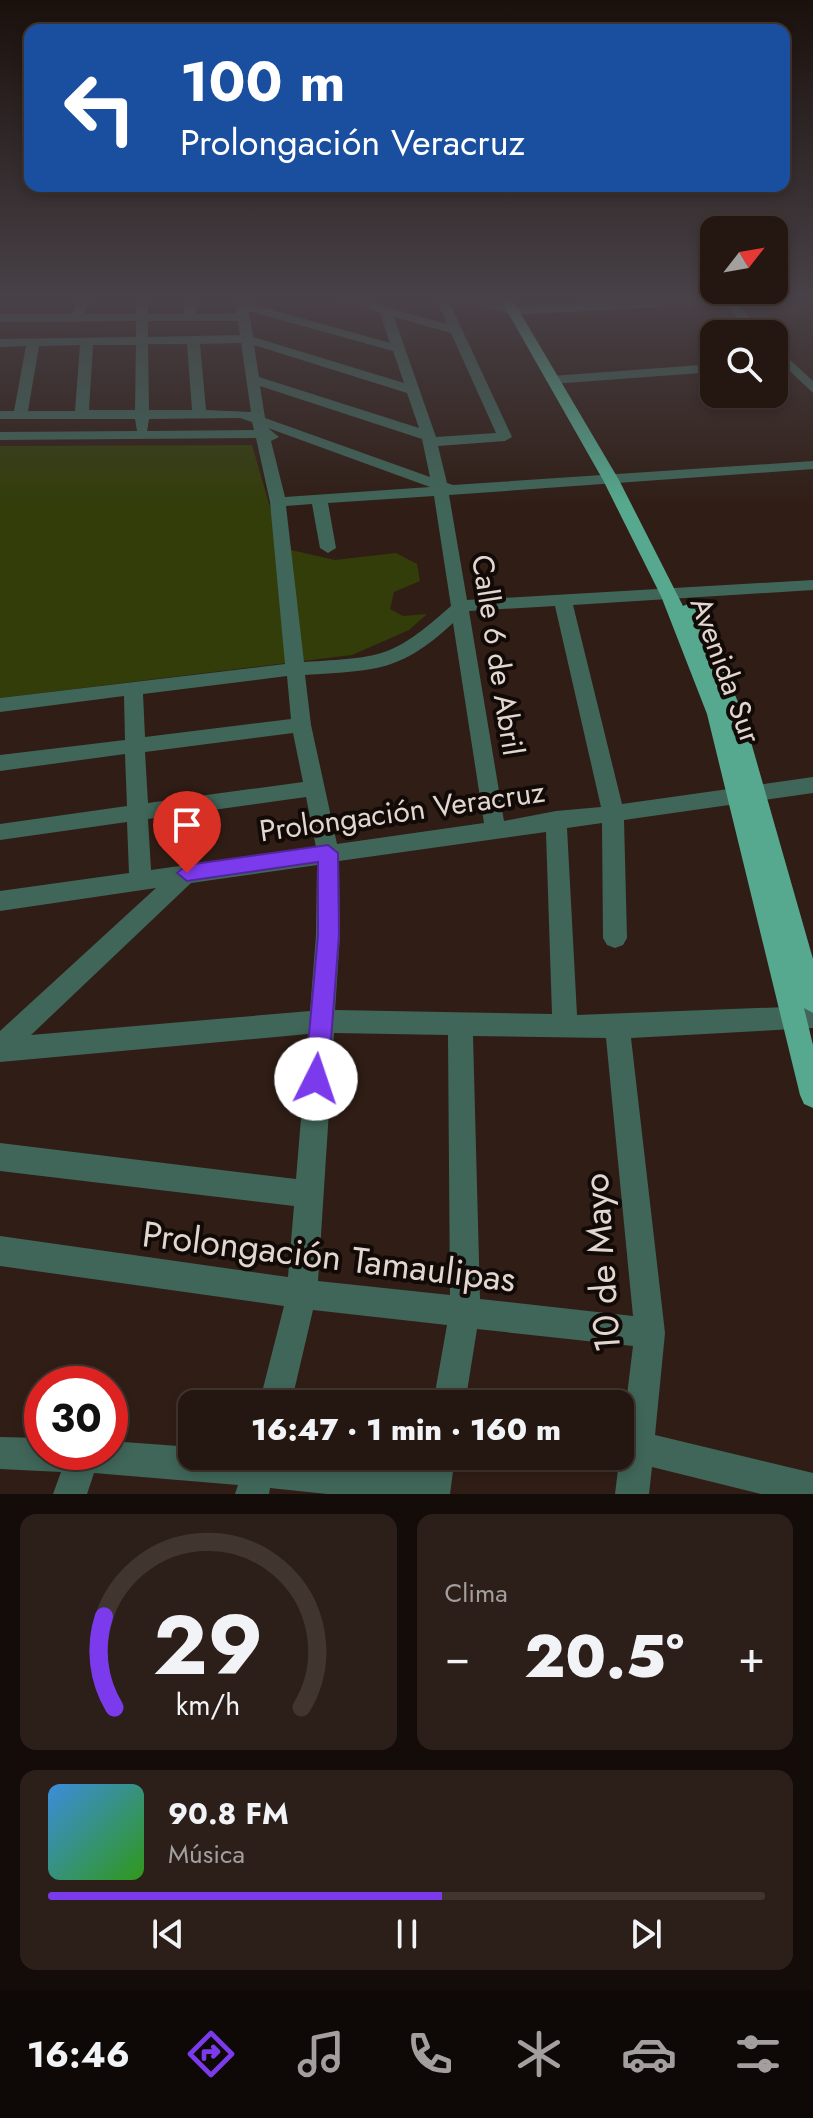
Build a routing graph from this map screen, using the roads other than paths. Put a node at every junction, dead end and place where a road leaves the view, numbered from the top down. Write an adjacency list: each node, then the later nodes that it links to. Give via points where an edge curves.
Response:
1 (29, 367): 18 (street)
2 (85, 367): 19 (street)
3 (141, 367): 20 (street)
4 (195, 367): 16 (street)
5 (251, 367): 12 (street)
6 (337, 367): 15 (street)
7 (405, 367): 15 (street, Calle 6 de Abril)
8 (472, 367): 24 (street, via 505,437)
9 (551, 367): 13 (main road, Avenida Sur)
10 (791, 367): 14 (street)
11 (700, 369): 13 (street)
12 (253, 379): 21 (street); 24 (street)
13 (558, 379): 26 (main road, Avenida Sur)
14 (813, 389)
15 (413, 390): 24 (street, Calle 6 de Abril)
16 (199, 414): 20 (street); 21 (street, via 242,414)
17 (0, 415): 18 (street)
18 (20, 415): 19 (street)
19 (82, 415): 20 (street)
20 (142, 415): 23 (street)
21 (264, 427): 23 (street); 27 (street); 28 (street); 30 (street)
22 (0, 436): 23 (street)
23 (141, 436)
24 (430, 439): 28 (street, Calle 6 de Abril)
25 (813, 465): 26 (street)
26 (617, 479): 28 (street); 33 (main road, Avenida Sur)
27 (413, 489): 28 (street); 29 (street)
28 (445, 489): 35 (street, Calle 6 de Abril)
29 (319, 499): 30 (street); 31 (street)
30 (278, 502): 36 (street)
31 (328, 548)
32 (813, 585): 33 (street)
33 (677, 595): 34 (street); 44 (main road, Avenida Sur)
34 (563, 601): 35 (street); 45 (street)
35 (461, 606): 36 (street, via 433,634 398,656 335,669); 48 (street, Calle 6 de Abril)
36 (294, 669): 37 (street); 39 (street)
37 (133, 688): 38 (street); 40 (street)
38 (0, 705)
39 (301, 725): 40 (street); 43 (street)
40 (135, 744): 41 (street); 46 (street)
41 (0, 763)
42 (813, 785): 44 (street, Prolongación Veracruz)
43 (315, 788): 46 (street); 50 (street)
44 (748, 793): 45 (street, Prolongación Veracruz); 55 (main road, Avenida Sur); 56 (main road, Avenida Sur)
45 (613, 811): 47 (street, Prolongación Veracruz); 54 (street)
46 (138, 813): 49 (street); 52 (street)
47 (556, 819): 48 (street, Prolongación Veracruz); 59 (street)
48 (495, 828): 50 (street, Prolongación Veracruz)
49 (0, 832)
50 (328, 853): 51 (street, Prolongación Veracruz); 57 (street)
51 (187, 873): 52 (street, Prolongación Veracruz); 61 (street)
52 (140, 880): 53 (street, Prolongación Veracruz)
53 (0, 901)
54 (615, 938)
55 (813, 1002)
56 (803, 1018): 60 (street); 62 (main road, Avenida Sur)
57 (321, 1021): 58 (street); 61 (street); 64 (street)
58 (460, 1025): 59 (street); 67 (street)
59 (565, 1026): 60 (street)
60 (617, 1027): 68 (street, 10 de Mayo)
61 (0, 1049)
62 (813, 1095)
63 (0, 1157): 64 (street)
64 (308, 1194): 66 (street)
65 (0, 1251): 66 (street, Prolongación Tamaulipas)
66 (302, 1294): 67 (street, Prolongación Tamaulipas); 69 (street)
67 (465, 1311): 68 (street, Prolongación Tamaulipas); 70 (street)
68 (650, 1333): 71 (street, 10 de Mayo)
69 (278, 1390)
70 (451, 1390)
71 (637, 1447): 78 (street); 81 (street, 10 de Mayo)
72 (0, 1453): 73 (street)
73 (24, 1454)
74 (128, 1460): 77 (street)
75 (79, 1470): 80 (street)
76 (437, 1470): 79 (street)
77 (258, 1473): 79 (street)
78 (813, 1490)
79 (433, 1492)
80 (70, 1494)
81 (632, 1494)

